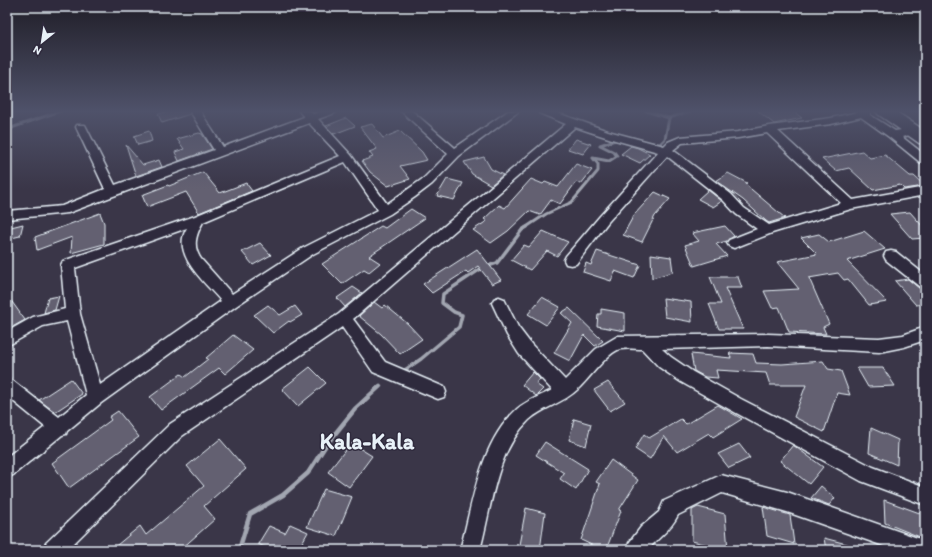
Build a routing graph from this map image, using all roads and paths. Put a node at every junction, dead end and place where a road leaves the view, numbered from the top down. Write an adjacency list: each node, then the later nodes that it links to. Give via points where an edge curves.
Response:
1 (85, 137): 17 (street)
2 (211, 137): 13 (street)
3 (254, 137): 13 (street)
4 (328, 137): 15 (street)
5 (436, 137): 14 (street)
6 (478, 137): 14 (street)
7 (557, 137): 31 (street)
8 (614, 137): 12 (street)
9 (715, 137): 12 (street, via 680,140)
10 (778, 137): 19 (street)
11 (896, 137): 16 (street)
12 (666, 150): 23 (street); 26 (street)
13 (220, 151): 17 (street)
14 (455, 154): 20 (street, via 428,180)
15 (346, 157): 20 (street); 22 (street)
16 (925, 160)
17 (112, 190): 21 (street, via 64,210)
18 (925, 191): 19 (street)
19 (850, 205): 23 (street)
20 (386, 211): 28 (street, via 308,252)
21 (7, 215)
22 (198, 219): 28 (street, via 189,235 191,255); 30 (street, via 68,265)
23 (767, 230): 24 (street)
24 (734, 243)
25 (891, 256): 27 (street)
26 (571, 260)
27 (925, 283)
28 (231, 302): 38 (street)
29 (499, 303): 36 (street, via 516,337)
30 (74, 314): 33 (street, via 52,316 38,321); 38 (street)
31 (344, 318): 37 (street, via 379,367); 42 (street, via 176,430)
32 (925, 333): 34 (street, via 904,342 879,345 768,340)
33 (7, 340)
34 (645, 342): 36 (street, via 618,343 608,348); 41 (street, via 665,362 735,404 868,474)
35 (7, 386): 39 (street)
36 (564, 391): 43 (street, via 524,413 509,432 493,462)
37 (438, 392)
38 (96, 398): 39 (street)
39 (60, 428): 40 (street)
40 (7, 469)
41 (925, 496)
42 (53, 550)
43 (470, 550)
44 (636, 550): 45 (street, via 648,534 666,519 671,508 721,484 787,502)
45 (924, 550)

